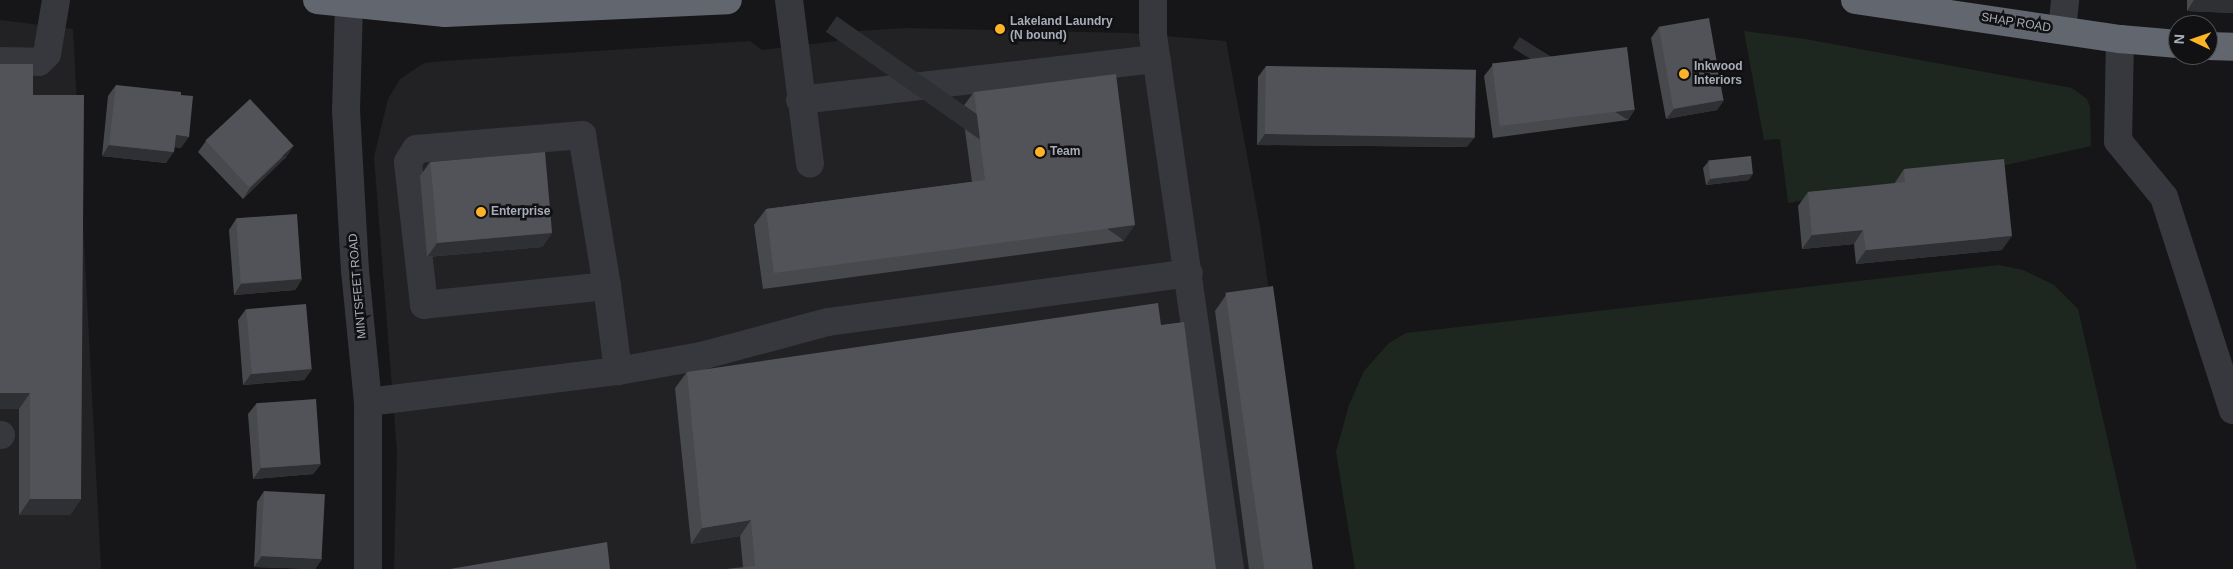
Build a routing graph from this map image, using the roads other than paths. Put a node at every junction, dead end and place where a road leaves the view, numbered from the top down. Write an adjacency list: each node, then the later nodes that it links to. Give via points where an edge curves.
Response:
1 (56, 0): 16 (street, via 47,54 39,62)
2 (317, 0): 8 (highway)
3 (728, 0): 9 (highway)
4 (789, 0): 17 (street)
5 (1153, 0): 15 (street)
6 (1855, 0): 10 (highway, SHAP ROAD)
7 (2065, 0): 10 (street)
8 (349, 4): 9 (highway, via 445,14); 22 (street, MINTSFEET ROAD, via 346,110 355,270)
9 (583, 4)
10 (2062, 30): 11 (highway, SHAP ROAD)
11 (2120, 39): 12 (highway, SHAP ROAD); 23 (street, via 2118,141 2164,197)
12 (2168, 43)
13 (2218, 46): 14 (highway)
14 (2233, 47)
15 (1156, 59): 17 (street); 19 (street)
16 (0, 61)
17 (800, 100): 18 (street)
18 (810, 164)
19 (1189, 273): 21 (street, via 828,322 701,356); 25 (street)
20 (607, 286): 20 (street, via 424,305 408,162 416,148 582,135); 21 (street)
21 (618, 371): 22 (street)
22 (368, 402): 24 (street, MINTSFEET ROAD)
23 (2233, 410)
24 (368, 569)
25 (1230, 569)

